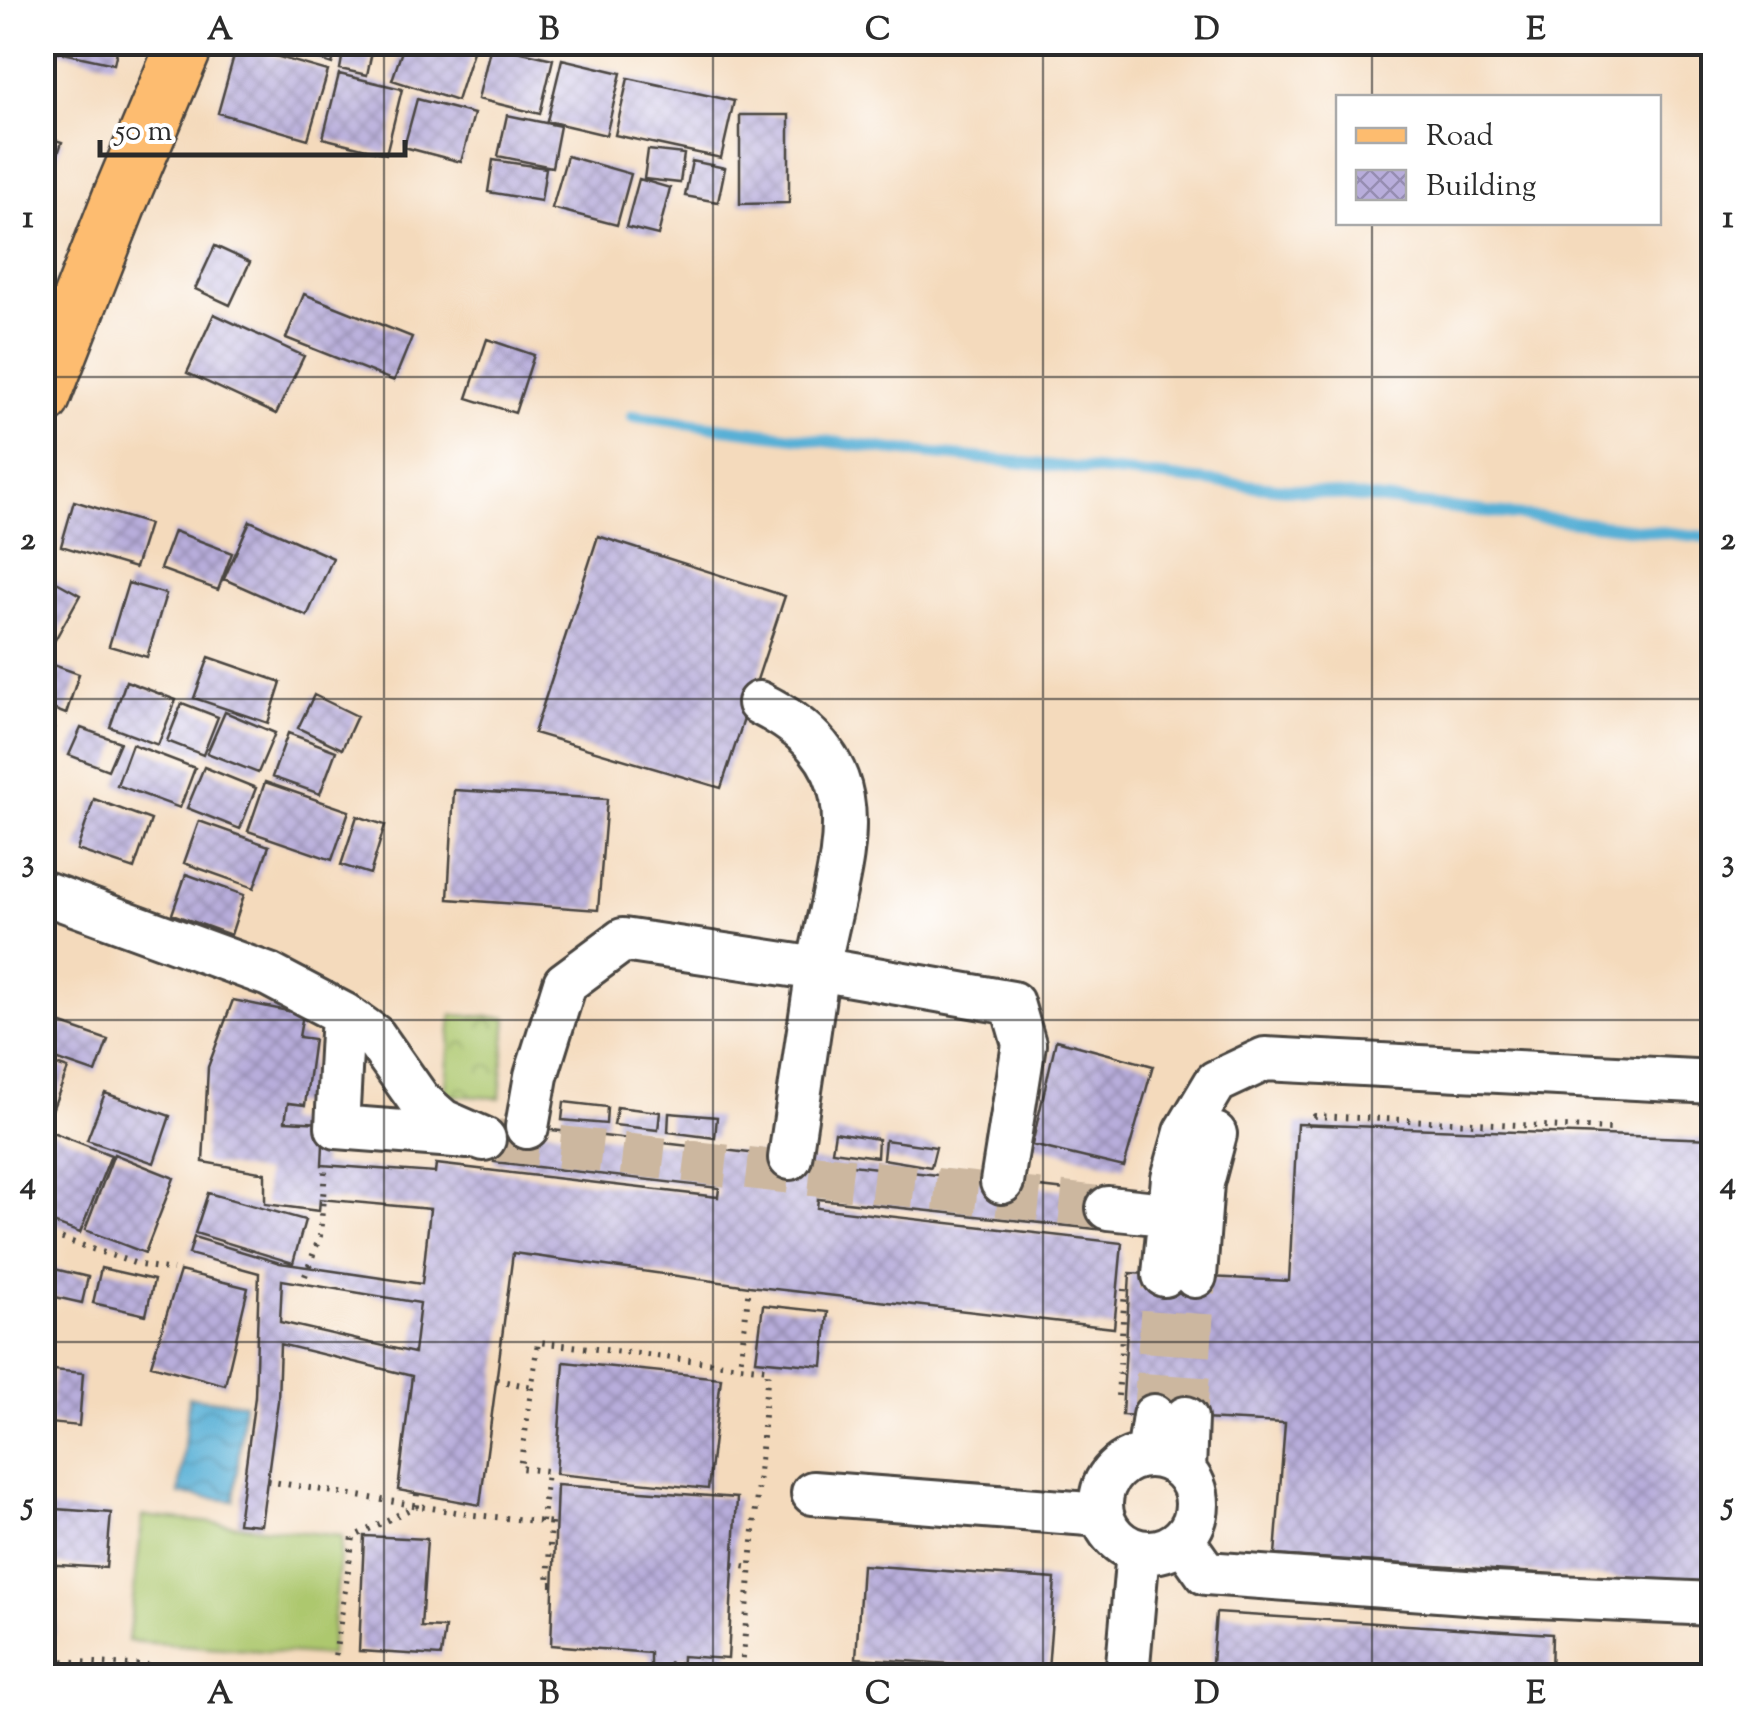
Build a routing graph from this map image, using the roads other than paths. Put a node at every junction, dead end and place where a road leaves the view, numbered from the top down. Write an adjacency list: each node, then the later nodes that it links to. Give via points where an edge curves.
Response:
1 (186, 42): 2 (main road)
2 (42, 398)
3 (760, 703): 5 (lane, via 791,718 819,746 846,804)
4 (42, 892): 6 (lane, via 269,975)
5 (818, 970): 9 (lane, via 623,940 565,983 536,1076); 10 (lane); 11 (lane, via 1012,1002 1024,1044)
6 (343, 1014): 9 (lane, via 374,1036 443,1122); 9 (lane, via 337,1126)
7 (1714, 1082): 13 (lane, via 1264,1059 1216,1082 1186,1132 1173,1178)
8 (1714, 1109): 13 (lane, via 1266,1087 1236,1102 1215,1134 1202,1183)
9 (502, 1135)
10 (790, 1158)
11 (1002, 1182)
12 (1108, 1208): 13 (lane)
13 (1184, 1216): 14 (lane)
14 (1161, 1277)
15 (813, 1493): 16 (lane)
16 (1102, 1515): 17 (lane, via 1111,1475 1158,1433 1192,1481 1195,1518); 18 (lane, via 1115,1538)
17 (1182, 1539): 18 (lane); 19 (lane, via 1206,1572)
18 (1138, 1550): 20 (lane)
19 (1714, 1604)
20 (1128, 1664)

